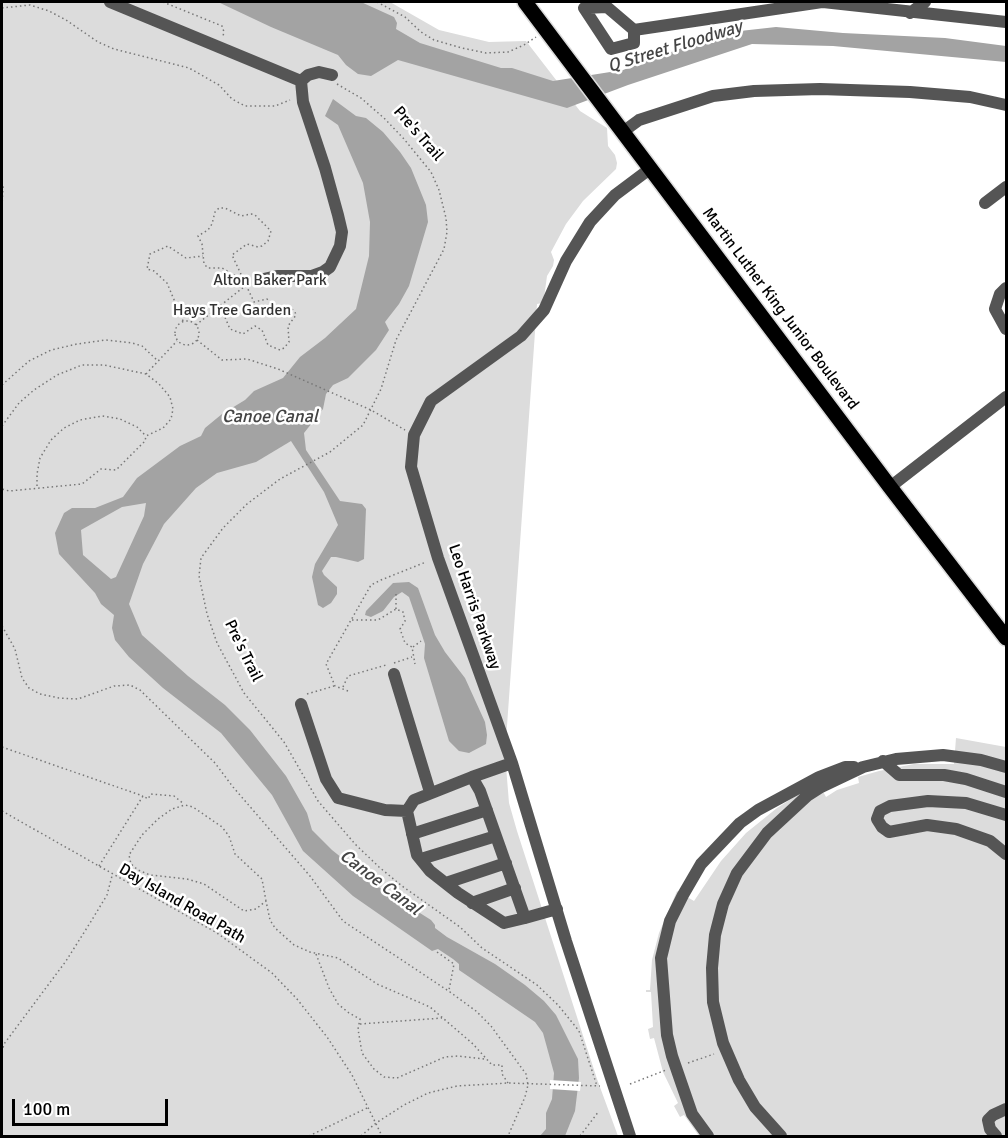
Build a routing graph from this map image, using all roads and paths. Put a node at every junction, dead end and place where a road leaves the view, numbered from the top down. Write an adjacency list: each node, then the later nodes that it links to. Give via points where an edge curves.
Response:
1 (110, 2): 12 (street)
2 (163, 2): 12 (path, via 222,26)
3 (377, 2): 10 (path, via 399,13 434,40 486,53 508,52)
4 (525, 2): 10 (main road, Martin Luther King Junior Boulevard)
5 (822, 2): 8 (street); 11 (street)
6 (925, 2): 8 (street)
7 (2, 8): 14 (path, via 30,5 49,11 114,49 189,68 245,106 275,106 294,98)
8 (910, 13): 9 (street)
9 (1006, 22)
10 (546, 30): 16 (main road, Martin Luther King Junior Boulevard)
11 (634, 30)
12 (220, 47): 14 (street)
13 (335, 80): 14 (street, via 319,72 308,75); 37 (path, Pre's Trail, via 385,119 420,157 439,190 446,218 444,249 396,340)
14 (301, 86): 24 (street, via 338,215 340,246 330,267 323,272)
15 (1006, 105): 16 (street, via 970,97 910,92 754,91 714,96 639,120)
16 (624, 130): 17 (main road, Martin Luther King Junior Boulevard)
17 (651, 168): 39 (street, Leo Harris Parkway, via 615,195 590,222 566,261 544,310 521,336 430,401); 42 (main road, Martin Luther King Junior Boulevard)
18 (2, 182): 21 (path)
19 (1006, 187): 20 (street)
20 (986, 203)
21 (2, 206)
22 (204, 256): 23 (path, via 206,267 222,268); 23 (path, via 198,236 208,230 219,208 241,216 255,215 271,231 271,236 262,246 247,244 233,253); 28 (path, via 186,258 168,246 150,254 147,269 167,283)
23 (243, 280): 25 (path)
24 (259, 280): 25 (path)
25 (245, 285): 27 (path); 27 (path, via 254,302 267,299 275,310 291,308 295,312 288,326 289,342 284,348 268,345 262,330 255,326 243,333 230,330 224,315)
26 (1006, 288): 30 (street, via 995,309)
27 (215, 309): 29 (path)
28 (183, 321): 29 (path); 32 (path, via 175,332)
29 (196, 325): 31 (path)
30 (1006, 329)
31 (197, 340): 32 (path, via 191,344); 37 (path, via 222,360 247,359 278,369)
32 (178, 341): 33 (path)
33 (158, 361): 34 (path); 35 (path, via 142,346 106,340 51,350 29,361)
34 (146, 374): 38 (path, via 104,365 82,365 34,390); 40 (path, via 170,397 173,409 163,428)
35 (2, 385)
36 (1006, 397): 42 (street)
37 (371, 410): 39 (path); 98 (path, Pre's Trail, via 363,425 330,452 280,479 223,528 201,558 199,576 207,614 217,643 244,693 284,742 318,801 379,867 537,985 558,1005 579,1031)
38 (2, 426)
39 (414, 435): 44 (street, Leo Harris Parkway, via 411,467)
40 (146, 436): 41 (path, via 116,470 101,469 82,484); 41 (path, via 120,418 80,420 51,440 40,458)
41 (37, 487): 43 (path)
42 (890, 487): 49 (main road, Martin Luther King Junior Boulevard)
43 (2, 489)
44 (438, 558): 47 (path, via 371,585); 61 (street, Leo Harris Parkway)
45 (396, 592): 46 (path)
46 (396, 609): 47 (path, via 378,620); 51 (path, via 403,612 405,621 400,629 405,643)
47 (351, 620): 55 (path, via 326,664)
48 (2, 626): 88 (path, via 15,649 22,678 40,694 78,699 114,686 130,685 140,690 215,763 343,921)
49 (1006, 638)
50 (421, 641): 51 (path)
51 (412, 647): 52 (path)
52 (413, 657): 53 (path); 56 (path, via 348,676)
53 (415, 664)
54 (394, 674): 65 (street)
55 (335, 686): 56 (path); 58 (path, via 299,697)
56 (342, 689): 57 (path)
57 (348, 691)
58 (301, 704): 71 (street, via 326,779 338,798)
59 (2, 747): 67 (path)
60 (883, 761): 62 (street); 63 (street, via 943,755); 66 (street, via 899,775 944,775)
61 (512, 763): 64 (street); 84 (street, Leo Harris Parkway)
62 (863, 767): 91 (street, via 807,796 767,832 737,873 723,904 713,952 713,1002); 94 (street, via 845,767 819,777 758,810 701,864 670,921 661,958 667,1035)
63 (1006, 767)
64 (472, 777): 65 (street); 69 (street)
65 (430, 792): 71 (street, via 414,800)
66 (1006, 792)
67 (143, 796): 68 (path, via 174,796); 78 (path)
68 (185, 805): 82 (path, via 209,817 230,836 235,854 262,879); 82 (path, via 172,809 142,835 129,855 131,864 150,875 204,884 244,911 256,909)
69 (487, 810): 73 (street); 74 (street)
70 (2, 811): 78 (path, Day Island Road Path)
71 (407, 811): 73 (street)
72 (1006, 815): 75 (street, via 966,803 935,800 890,806 880,811 877,819 889,832 927,825 956,829 990,842)
73 (412, 834): 76 (street)
74 (496, 836): 76 (street); 77 (street)
75 (1006, 854)
76 (420, 859): 80 (street)
77 (506, 863): 80 (street); 81 (street)
78 (98, 867): 79 (path, Day Island Road Path)
79 (112, 875): 92 (path, via 107,895 84,933); 100 (path, Day Island Road Path, via 217,933 272,973 327,1037)
80 (446, 883): 83 (street)
81 (514, 888): 83 (street); 85 (street)
82 (266, 901): 87 (path, via 275,928 294,945)
83 (472, 903): 85 (street, via 504,923)
84 (557, 909): 85 (street); 110 (street, Leo Harris Parkway)
85 (525, 918)
86 (437, 952): 88 (path, via 454,964)
87 (316, 954): 89 (path, via 338,958 377,984 429,1007); 90 (path, via 338,1004 360,1018)
88 (449, 991): 97 (path, via 491,1026 526,1074)
89 (442, 1018): 90 (path); 93 (path)
90 (359, 1024): 93 (path, via 362,1053 384,1077 398,1078 445,1058)
91 (726, 1050): 94 (path); 112 (street, via 746,1094)
92 (2, 1052)
93 (486, 1060): 95 (path, via 502,1065)
94 (676, 1067): 96 (path); 111 (street, via 693,1117)
95 (508, 1083): 97 (path); 103 (path, via 457,1086 428,1093)
96 (630, 1084)
97 (528, 1085): 98 (path); 108 (path)
98 (597, 1086): 99 (path)
99 (605, 1086)
100 (369, 1107): 103 (path, Day Island Road Path); 105 (path)
101 (1006, 1109): 113 (street, via 988,1120)
102 (599, 1111): 109 (path)
103 (376, 1123): 106 (path); 107 (path, Day Island Road Path)
104 (1006, 1134): 114 (street)
105 (309, 1137)
106 (361, 1137)
107 (382, 1137)
108 (508, 1137)
109 (580, 1137)
110 (630, 1137)
111 (708, 1137)
112 (781, 1137)
113 (996, 1137)
114 (1001, 1137)

